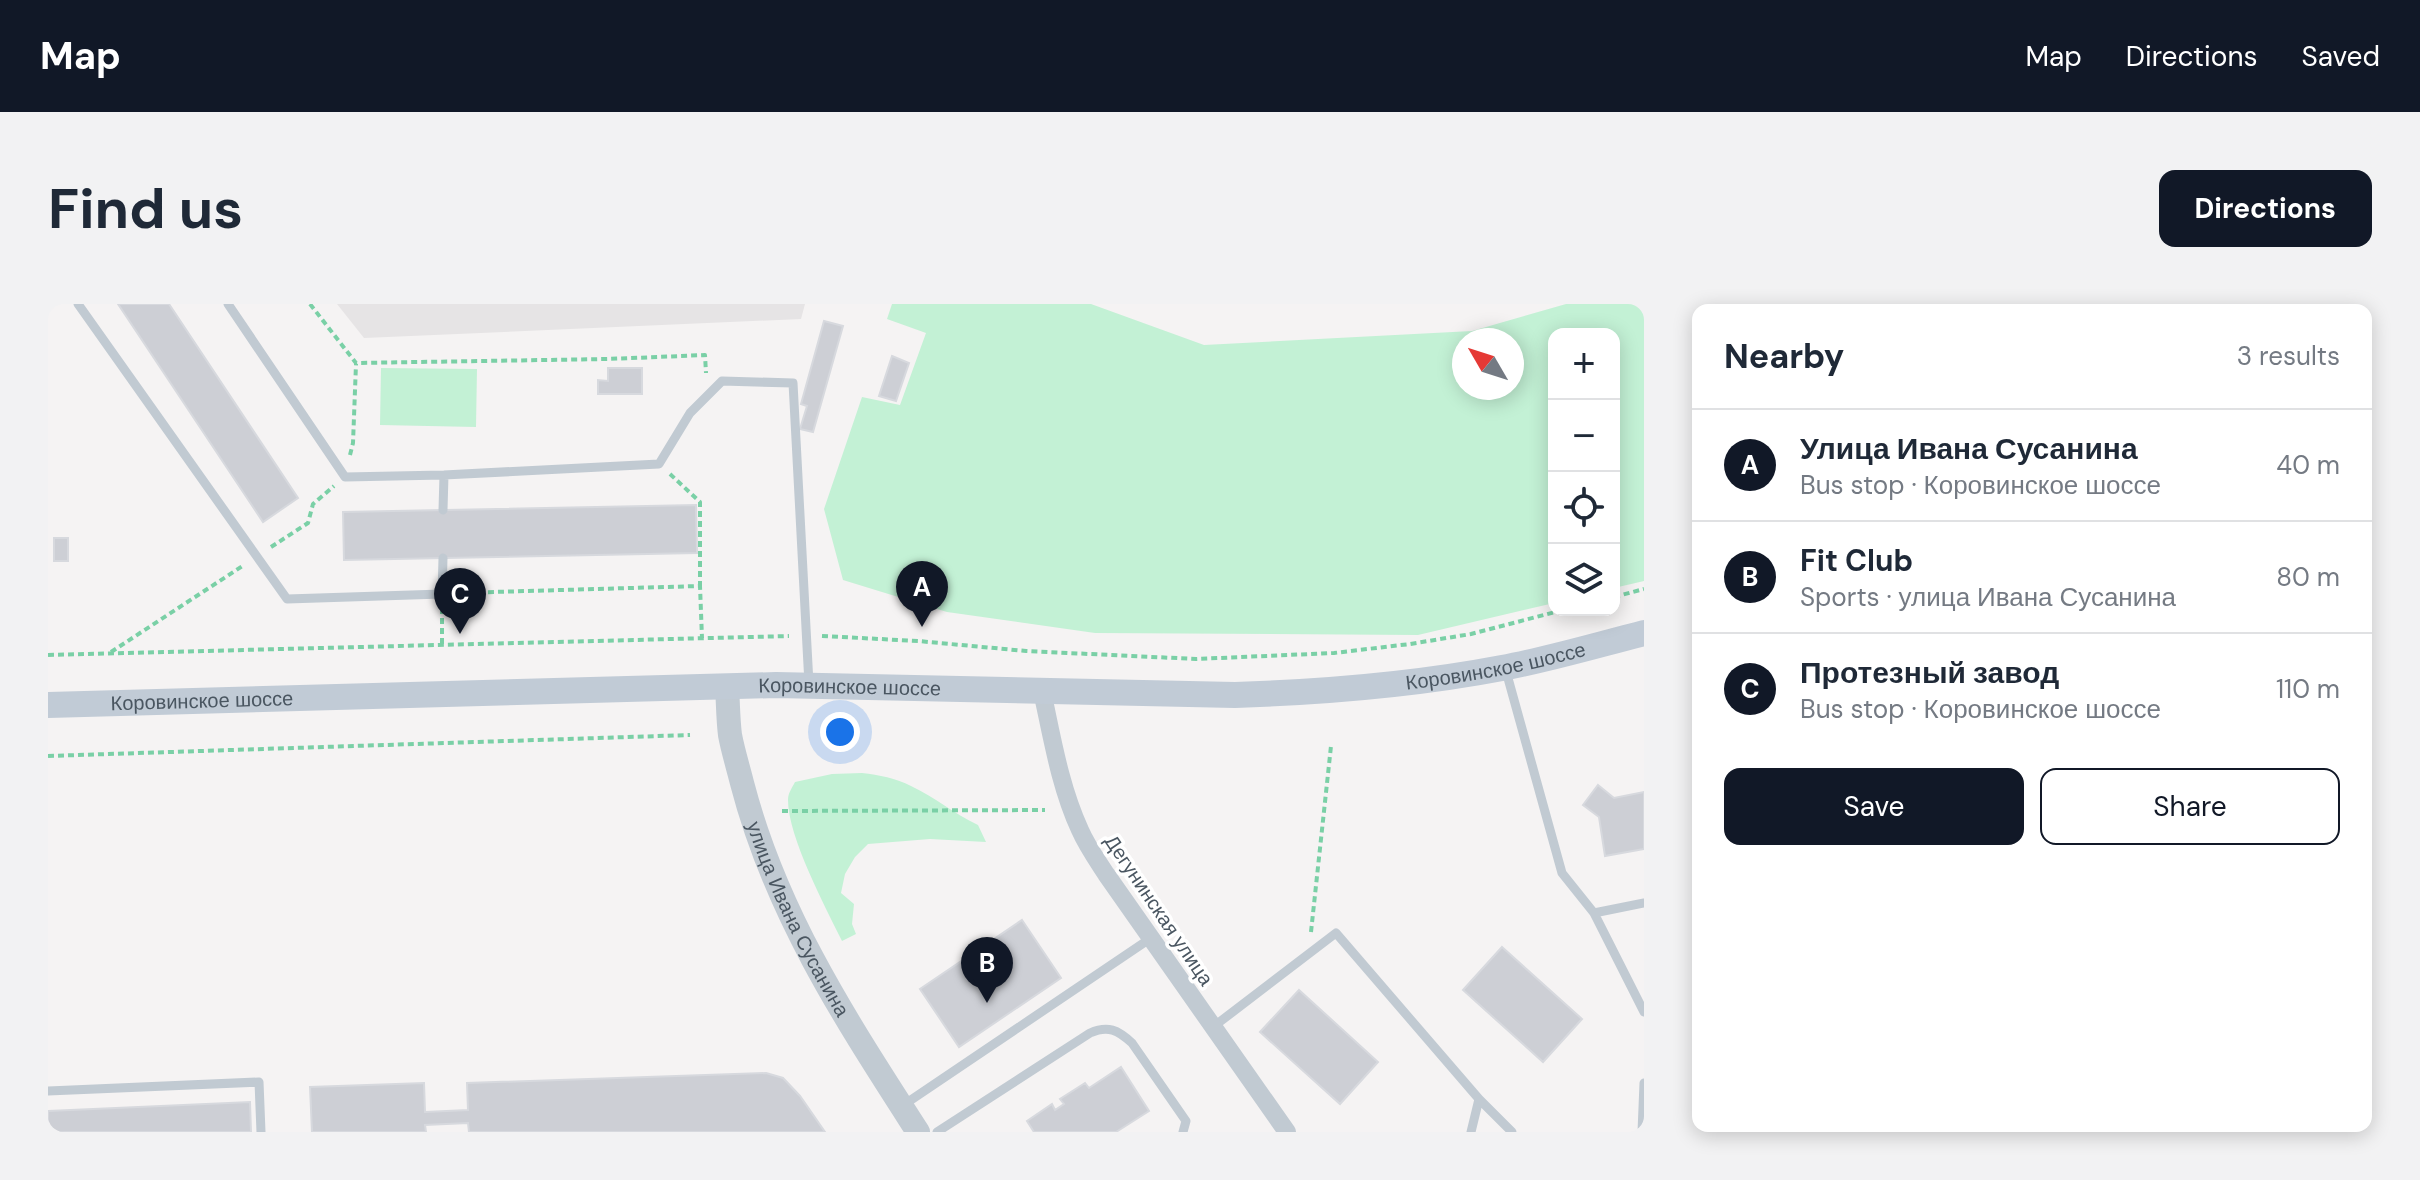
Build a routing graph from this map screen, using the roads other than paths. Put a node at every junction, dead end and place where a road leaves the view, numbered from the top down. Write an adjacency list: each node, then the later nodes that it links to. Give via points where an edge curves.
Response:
1 (78, 304): 5 (lane, via 287,599 442,594)
2 (228, 304): 3 (lane, via 345,477)
3 (444, 475): 4 (lane); 9 (lane, via 659,464 690,413 722,381 793,383)
4 (443, 510)
5 (443, 558)
6 (1644, 633): 7 (main road, Коровинское шоссе)
7 (1505, 668): 10 (main road, Коровинское шоссе, via 1387,686 1283,694); 13 (lane, via 1562,873)
8 (727, 686): 9 (main road, Коровинское шоссе); 11 (main road, Коровинское шоссе); 20 (street, улица Ивана Сусанина, via 730,735 771,874 810,957)
9 (810, 687): 10 (main road, Коровинское шоссе)
10 (1042, 691): 14 (street, Дегунинская улица, via 1081,832)
11 (48, 705)
12 (1644, 903): 13 (lane)
13 (1594, 913): 15 (lane)
14 (1151, 938): 16 (street, Дегунинская улица); 20 (lane)
15 (1644, 1012)
16 (1213, 1027): 19 (lane, via 1336,933); 25 (street, Дегунинская улица)
17 (1644, 1083): 28 (lane)
18 (48, 1091): 21 (lane, via 259,1082)
19 (1479, 1099): 26 (lane); 27 (lane)
20 (902, 1106): 22 (street, улица Ивана Сусанина)
21 (261, 1132)
22 (918, 1132)
23 (937, 1132): 24 (lane, via 1090,1033 1112,1028 1132,1043 1186,1121)
24 (1183, 1132)
25 (1287, 1132)
26 (1471, 1132)
27 (1512, 1132)
28 (1642, 1132)

